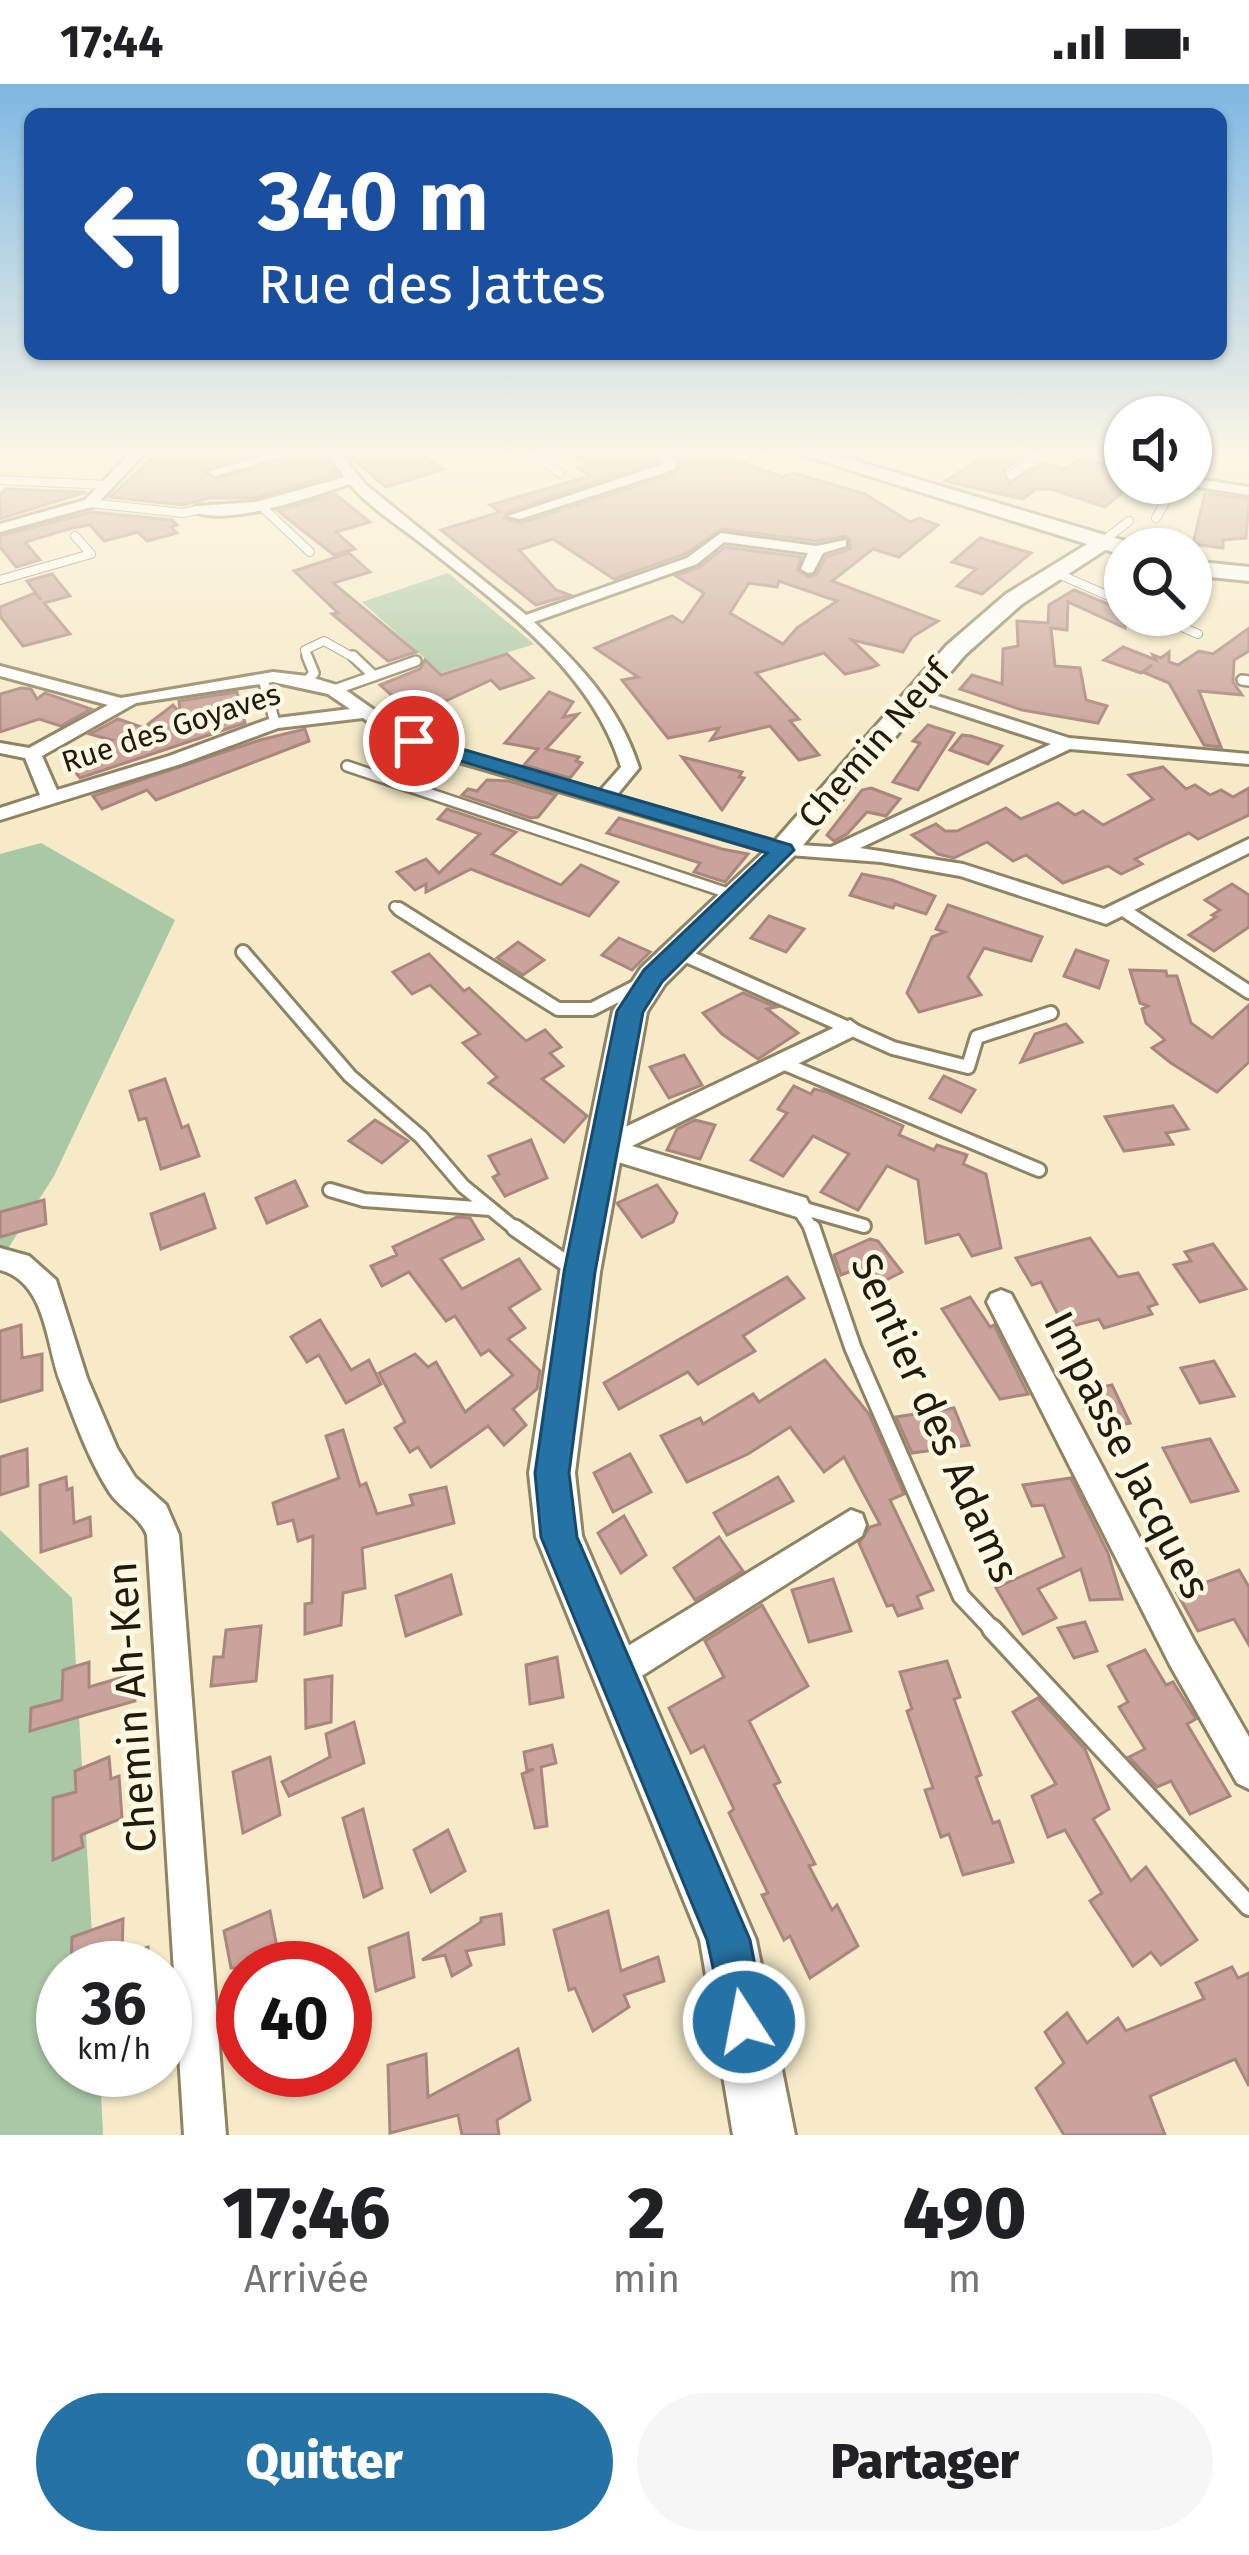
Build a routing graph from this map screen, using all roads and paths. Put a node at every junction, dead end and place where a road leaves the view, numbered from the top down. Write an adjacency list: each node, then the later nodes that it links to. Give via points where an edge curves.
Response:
1 (817, 550): 7 (street)
2 (88, 551): 10 (lane)
3 (438, 551): 12 (street)
4 (704, 551): 12 (street)
5 (1099, 551): 9 (street, Chemin Neuf)
6 (1212, 567): 8 (main road)
7 (808, 569)
8 (1249, 571)
9 (1056, 573): 11 (lane); 19 (street, Chemin Neuf, via 970,637)
10 (0, 580)
11 (1104, 594)
12 (523, 621): 29 (street, via 566,657 629,748 630,768)
13 (416, 662): 15 (lane)
14 (0, 671): 20 (street)
15 (374, 676): 17 (lane, via 327,640 305,650 314,673); 18 (lane)
16 (263, 679): 17 (street); 20 (street); 22 (lane)
17 (307, 681): 18 (street)
18 (334, 691): 21 (street)
19 (916, 694): 23 (street); 32 (street, Chemin Neuf)
20 (122, 703): 25 (street)
21 (363, 713): 22 (street, Rue des Goyaves); 29 (street, via 433,748)
22 (275, 723): 28 (street, Rue des Goyaves)
23 (1067, 743): 26 (street); 33 (street)
24 (0, 748): 25 (street)
25 (32, 754): 28 (street)
26 (1249, 759)
27 (347, 766): 34 (lane)
28 (51, 798): 30 (street, Rue des Goyaves)
29 (603, 799): 32 (street)
30 (0, 814)
31 (1249, 845): 36 (street)
32 (783, 850): 33 (street); 34 (street, Chemin Neuf)
33 (833, 853): 36 (street, via 963,870 1106,916)
34 (738, 896): 38 (street, Chemin Neuf)
35 (395, 908): 38 (lane, via 569,1014 593,1011)
36 (1121, 909): 39 (lane)
37 (242, 952): 47 (lane, via 350,1076)
38 (666, 964): 41 (lane, via 732,970); 43 (street, Chemin Neuf, via 630,1011)
39 (1249, 992)
40 (1051, 1013): 41 (lane, via 977,1037 968,1067)
41 (850, 1028): 42 (street)
42 (779, 1061): 43 (street); 44 (lane)
43 (604, 1148): 46 (street); 50 (street, Chemin Neuf)
44 (1039, 1170)
45 (330, 1190): 47 (lane)
46 (797, 1206): 48 (lane); 55 (lane, Sentier des Adams, via 961,1596)
47 (492, 1209): 50 (lane)
48 (864, 1226)
49 (0, 1259): 56 (street, Chemin Ah-Ken, via 20,1264 46,1288 106,1458 163,1535)
50 (580, 1272): 53 (street, Chemin Neuf, via 552,1473 559,1537)
51 (1000, 1302): 54 (street, Impasse Jacques)
52 (851, 1526): 53 (street)
53 (617, 1672): 57 (street, Chemin Neuf, via 728,1940)
54 (1249, 1772)
55 (1249, 1906)
56 (205, 2135)
57 (764, 2135)

